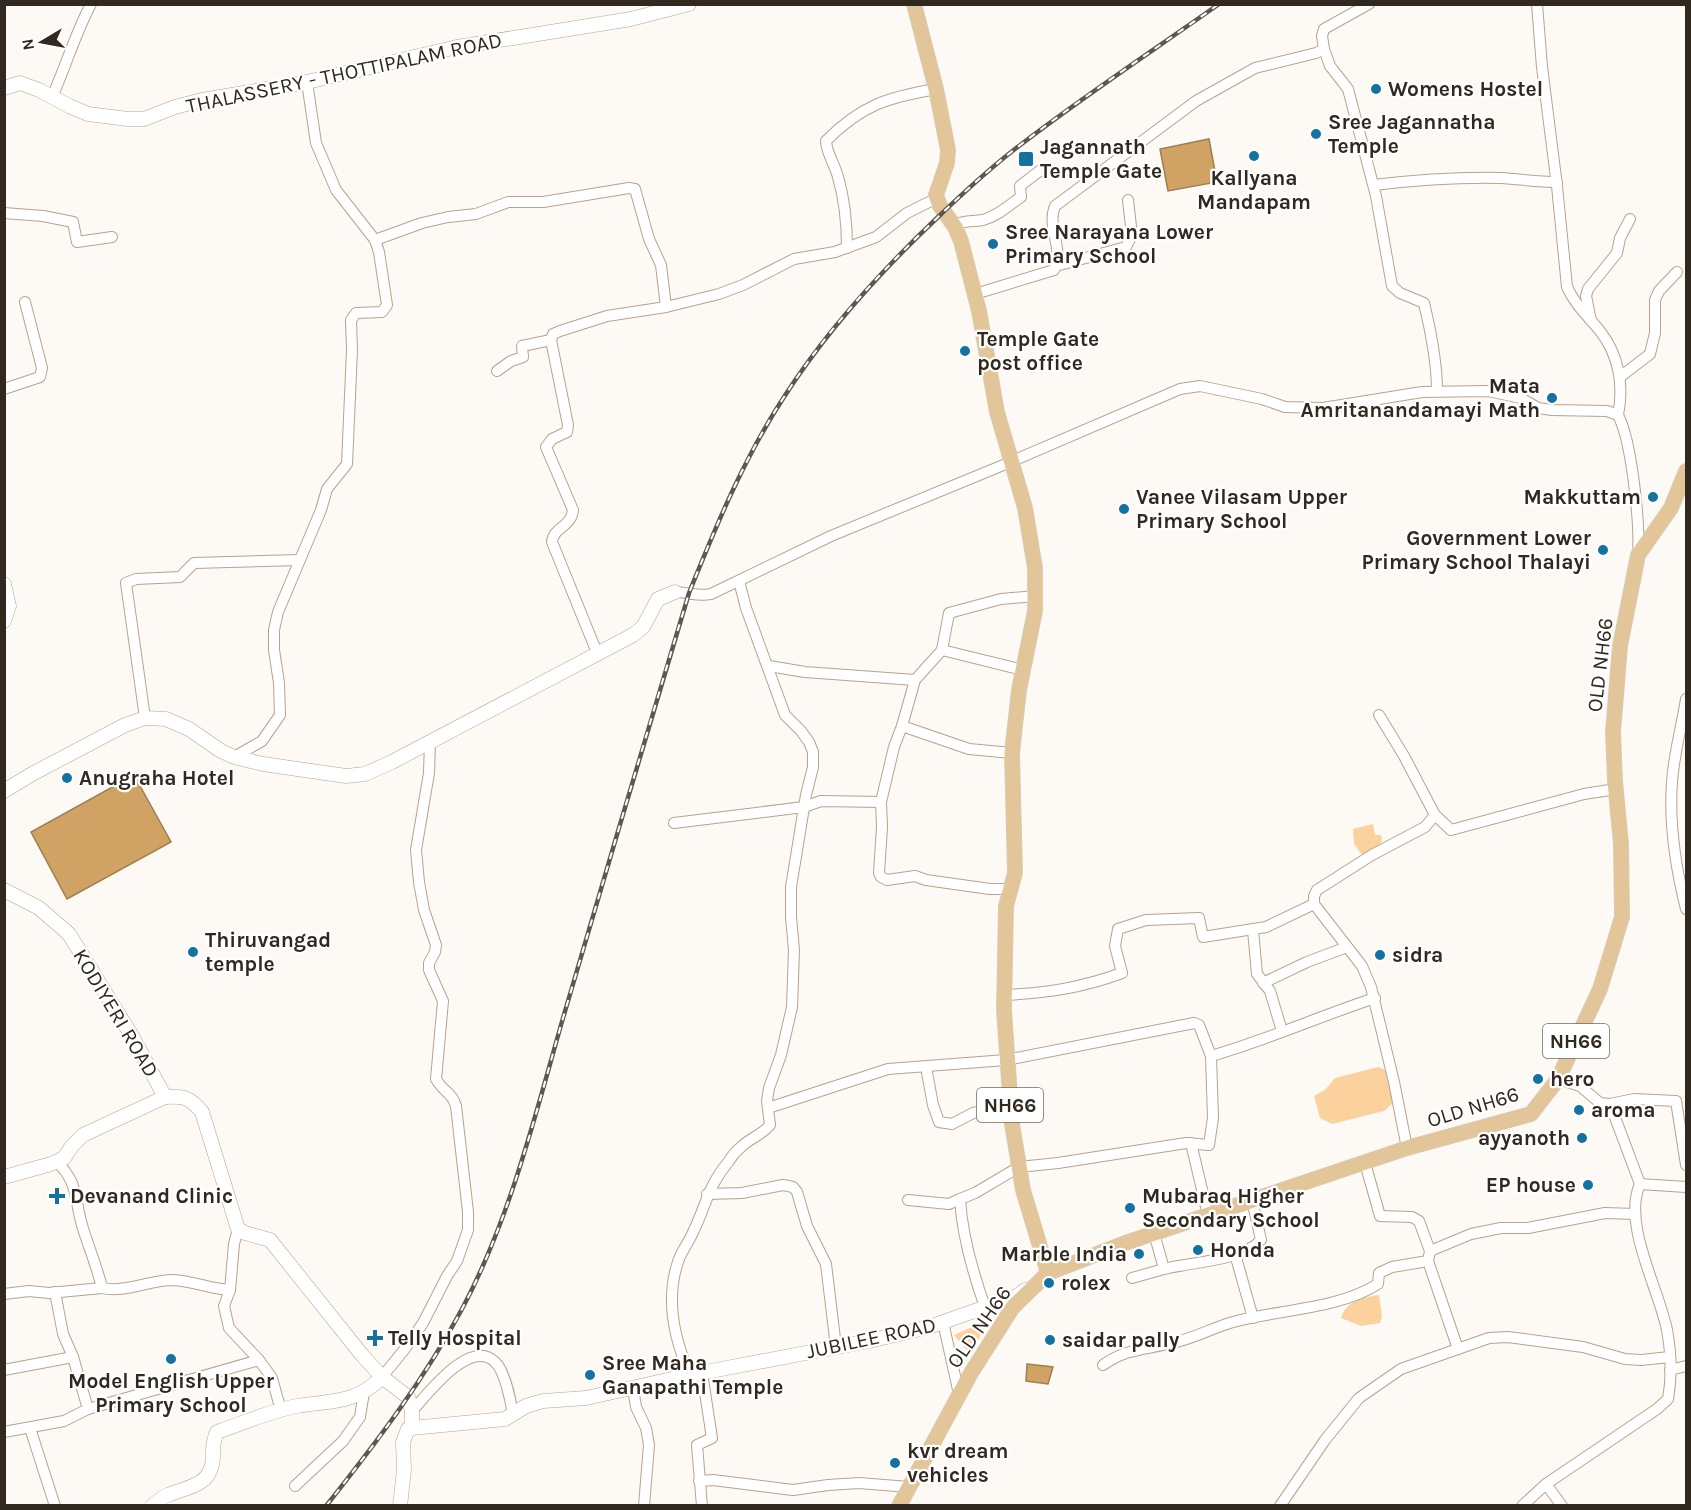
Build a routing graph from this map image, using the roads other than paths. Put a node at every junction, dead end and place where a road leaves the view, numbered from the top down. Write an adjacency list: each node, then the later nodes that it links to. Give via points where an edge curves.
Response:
1 (91, 4): 10 (street)
2 (915, 4): 9 (main road)
3 (1369, 4): 6 (street, via 1324,29)
4 (686, 5): 7 (street, THALASSERY - THOTTIPALAM ROAD, via 631,19 457,48)
5 (1538, 5): 12 (street)
6 (1324, 49): 13 (street, via 1330,66 1348,89); 22 (street, via 1255,68 1196,101 1054,206 1051,214 1059,262)
7 (307, 82): 10 (street, THALASSERY - THOTTIPALAM ROAD, via 202,100 144,118 128,119 88,114); 20 (street, via 316,143 336,190)
8 (4, 87): 10 (street, THALASSERY - THOTTIPALAM ROAD, via 20,83)
9 (936, 89): 14 (main road, via 948,150); 21 (street, via 877,103 826,141 843,196)
10 (52, 97)
11 (1042, 170): 18 (street, via 1020,186 1021,197 998,214)
12 (1557, 182): 13 (street, via 1449,177); 27 (street, via 1567,287 1573,301)
13 (1374, 185): 32 (street, via 1392,286 1424,303)
14 (937, 198): 18 (main road); 21 (street, via 907,213 876,237)
15 (1128, 200): 22 (street, via 1132,234 1126,247)
16 (4, 213): 19 (street, via 74,222 77,242)
17 (1630, 219): 27 (street, via 1617,253 1588,289)
18 (954, 225): 24 (main road)
19 (112, 237)
20 (375, 240): 26 (street, via 422,223 476,214 508,202 543,202 635,189 661,265); 37 (street, via 387,305 382,312 359,313 351,320 347,464 327,489)
21 (847, 248): 26 (street, via 794,259 743,285)
22 (1056, 266): 24 (street, via 1045,274)
23 (1677, 272): 30 (street, via 1655,300 1655,333 1650,354)
24 (975, 294): 34 (main road, via 997,412)
25 (25, 302): 31 (street, via 42,368 40,377)
26 (666, 307): 28 (street, via 607,316 560,331)
27 (1591, 321): 30 (street, via 1610,345)
28 (551, 340): 29 (street, via 522,346 523,357); 44 (street, via 568,429 546,447 573,510 572,518 557,531 552,542)
29 (497, 371)
30 (1620, 377): 33 (street, via 1622,398)
31 (4, 388)
32 (1437, 391): 33 (street, via 1488,391 1521,398 1538,408 1607,411); 34 (street, via 1323,408 1285,407 1200,386 1180,389)
33 (1618, 415): 36 (street, via 1630,453)
34 (1012, 461): 38 (street, via 831,536); 41 (main road, via 1033,547)
35 (1686, 471): 36 (main road, OLD NH66 / NH66, via 1671,508)
36 (1638, 555): 55 (main road, OLD NH66 / NH66, via 1620,646 1613,732)
37 (300, 560): 50 (street, via 194,563 180,577 126,583); 54 (street, via 274,630 280,715 262,741)
38 (739, 581): 40 (street, via 703,596); 45 (street)
39 (4, 584): 42 (street, via 9,596)
40 (675, 592): 44 (street, via 658,599 639,632)
41 (1035, 596): 43 (street, via 1001,599 949,613); 46 (main road)
42 (4, 621)
43 (942, 650): 46 (street); 47 (street)
44 (598, 655): 52 (street)
45 (769, 666): 47 (street); 58 (street, via 785,714 810,742 813,752)
46 (1023, 670): 53 (main road)
47 (915, 680): 51 (street)
48 (1686, 699): 64 (street, via 1675,756 1671,817)
49 (1379, 715): 59 (street)
50 (145, 718): 54 (street, via 166,719 189,729); 56 (street, via 124,725)
51 (902, 726): 53 (street, via 969,749); 57 (street)
52 (430, 742): 54 (street, via 365,774 346,776); 118 (street, via 416,850 418,882 436,945 429,970 443,1002 436,1079 453,1096 456,1106 468,1230 457,1261 423,1323)
53 (1012, 753): 61 (main road, via 1015,864)
54 (234, 757)
55 (1616, 789): 59 (street, via 1451,830); 74 (main road, OLD NH66 / NH66, via 1622,917 1600,989)
56 (4, 791)
57 (881, 802): 58 (street, via 821,801); 61 (street, via 881,878 915,876)
58 (804, 807): 60 (street); 78 (street, via 791,887 792,1007 769,1088)
59 (1435, 814): 63 (street, via 1425,826 1324,885 1314,896)
60 (674, 823)
61 (1011, 889): 68 (main road, NH66, via 1005,932 1011,977)
62 (4, 890): 75 (street, KODIYERI ROAD, via 39,908 69,934)
63 (1314, 904): 65 (street); 66 (street)
64 (1686, 909)
65 (1253, 930): 67 (street, via 1257,974); 68 (street, via 1203,937 1199,918 1146,920 1118,929 1115,946 1122,974 1089,985)
66 (1347, 948): 67 (street); 69 (street, via 1362,966)
67 (1263, 982): 70 (street, via 1270,991)
68 (1004, 995): 72 (main road, NH66)
69 (1375, 998): 70 (street); 80 (street)
70 (1282, 1031): 71 (street)
71 (1211, 1056): 72 (street, via 1204,1033 1194,1023); 79 (street, via 1213,1118 1209,1145)
72 (1006, 1060): 73 (street); 77 (main road, NH66)
73 (926, 1067): 77 (street, via 939,1122 952,1124 973,1113); 78 (street, via 888,1070)
74 (1558, 1078): 76 (street, via 1580,1086 1600,1103); 80 (main road, OLD NH66 / NH66, via 1531,1114)
75 (165, 1097): 81 (street, KODIYERI ROAD, via 83,1135); 94 (street, via 192,1100 202,1112)
76 (1610, 1104): 83 (street, via 1634,1099 1676,1101); 86 (street)
77 (1010, 1106): 84 (main road, NH66)
78 (768, 1108): 88 (street, via 770,1125 741,1146)
79 (1191, 1143): 84 (street); 93 (street)
80 (1407, 1148): 82 (main road, OLD NH66 / NH66)
81 (57, 1161): 85 (street, KODIYERI ROAD); 101 (street, via 69,1173 78,1198 81,1223)
82 (1365, 1163): 91 (main road, OLD NH66 / NH66); 97 (street, via 1380,1216 1412,1217 1419,1221)
83 (1686, 1165)
84 (1019, 1167): 89 (street); 99 (main road, NH66)
85 (4, 1177)
86 (1640, 1184): 87 (street); 92 (street)
87 (1686, 1187)
88 (707, 1194): 108 (street, via 742,1193 783,1185 797,1192 807,1226 826,1264); 117 (street, via 680,1258 671,1298 679,1349)
89 (960, 1199): 90 (street, via 949,1204); 105 (street, via 976,1282)
90 (908, 1200)
91 (1250, 1201): 93 (main road, OLD NH66 / NH66); 96 (street, via 1261,1240)
92 (1635, 1214): 97 (street, via 1605,1213 1471,1234); 111 (street, via 1667,1329)
93 (1208, 1215): 95 (main road, OLD NH66 / NH66)
94 (238, 1229): 102 (street); 118 (street, via 270,1240)
95 (1154, 1233): 98 (street); 99 (main road, OLD NH66 / NH66)
96 (1235, 1254): 98 (street); 106 (street)
97 (1429, 1256): 106 (street, via 1379,1273 1378,1284 1362,1294); 109 (street)
98 (1164, 1269): 100 (street)
99 (1048, 1273): 105 (street, JUBILEE ROAD, via 1017,1296); 121 (main road, OLD NH66 / NH66, via 1013,1307)
100 (1132, 1278)
101 (102, 1288): 102 (street, via 174,1280); 103 (street)
102 (230, 1290): 112 (street, via 224,1306 229,1328)
103 (55, 1292): 104 (street); 110 (street, via 63,1334)
104 (4, 1294)
105 (985, 1307): 107 (street, JUBILEE ROAD)
106 (1253, 1318): 113 (street, via 1172,1343 1130,1350)
107 (943, 1322): 108 (street, JUBILEE ROAD); 121 (street)
108 (836, 1347): 117 (street, JUBILEE ROAD)
109 (1458, 1349): 111 (street, via 1489,1338 1508,1337 1583,1347 1633,1360); 139 (street, via 1401,1369 1359,1398)
110 (73, 1357): 115 (street); 122 (street)
111 (1670, 1357): 116 (street)
112 (259, 1360): 122 (street); 123 (street, via 272,1378)
113 (1103, 1365)
114 (1686, 1366): 116 (street)
115 (4, 1370)
116 (1671, 1370): 130 (street, via 1668,1399)
117 (696, 1374): 119 (street, JUBILEE ROAD); 129 (street, via 712,1438 697,1445)
118 (382, 1377): 120 (street); 124 (street, via 408,1397)
119 (633, 1388): 125 (street, JUBILEE ROAD, via 586,1398 543,1401); 136 (street, via 649,1445)
120 (364, 1392): 123 (street, via 328,1404); 131 (street, via 360,1417 343,1441)
121 (960, 1394): 132 (main road, OLD NH66 / NH66)
122 (88, 1409): 126 (street, via 64,1421)
123 (280, 1411): 134 (street, via 217,1432 206,1480 165,1496)
124 (412, 1411): 125 (street, via 457,1365 482,1356 495,1361 500,1370); 127 (street)
125 (513, 1415): 127 (street, JUBILEE ROAD)
126 (30, 1428): 128 (street); 133 (street)
127 (412, 1428): 135 (street, via 403,1442)
128 (4, 1432)
129 (699, 1481): 132 (street, via 793,1490 859,1483); 137 (street)
130 (1546, 1484): 140 (street); 141 (street)
131 (295, 1486)
132 (909, 1487): 138 (main road, OLD NH66 / NH66)
133 (55, 1506)
134 (152, 1506)
135 (400, 1506)
136 (645, 1506)
137 (702, 1506)
138 (899, 1506)
139 (1280, 1506)
140 (1522, 1506)
141 (1562, 1506)

